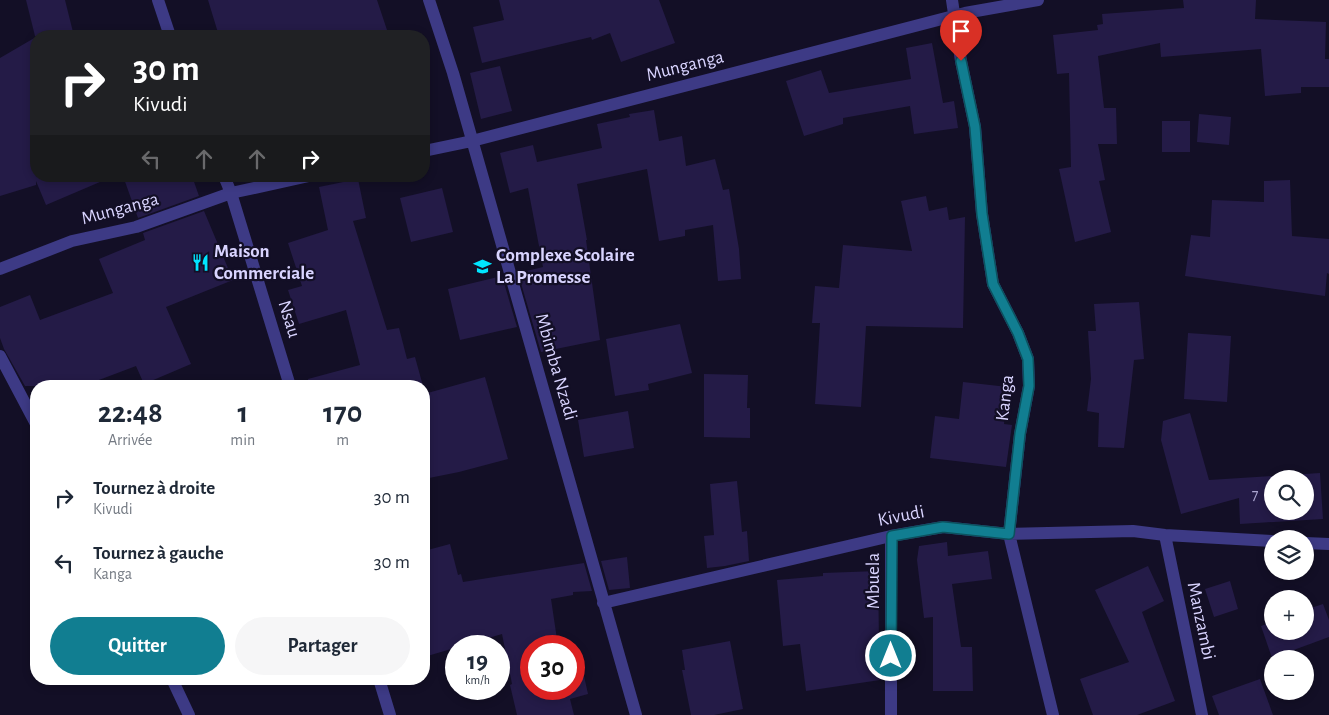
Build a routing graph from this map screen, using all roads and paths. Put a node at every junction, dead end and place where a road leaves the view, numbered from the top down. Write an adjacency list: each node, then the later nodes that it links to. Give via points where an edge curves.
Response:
1 (158, 0): 6 (street)
2 (429, 0): 7 (street, Mbimba Nzadi)
3 (952, 0): 5 (street, Kanga)
4 (1038, 0): 5 (street, Munganga)
5 (954, 16): 7 (street, Munganga); 16 (street, Kanga, via 975,127 982,214 993,284 1028,359 1029,386)
6 (168, 30)
7 (472, 141): 8 (street, Munganga); 22 (street, Mbimba Nzadi)
8 (430, 150)
9 (226, 182): 11 (street, Nsau)
10 (281, 182): 11 (street, Munganga)
11 (231, 193): 12 (street, Munganga, via 136,227 72,241); 14 (street, Nsau)
12 (0, 269)
13 (0, 356): 15 (street)
14 (288, 380)
15 (30, 413)
16 (1009, 534): 17 (street, Kivudi, via 1133,531); 18 (street, Kivudi, via 943,527); 29 (street, Kanga)
17 (1164, 535): 19 (street, Kivudi); 30 (street, Manzambi)
18 (892, 536): 22 (street, Kivudi); 28 (street, Mbuela)
19 (1264, 541)
20 (1314, 543): 21 (street)
21 (1329, 544)
22 (604, 603): 27 (street, Mbimba Nzadi)
23 (175, 685): 25 (street)
24 (381, 685): 26 (street)
25 (189, 715)
26 (390, 715)
27 (636, 715)
28 (891, 715)
29 (1053, 715)
30 (1202, 715)

